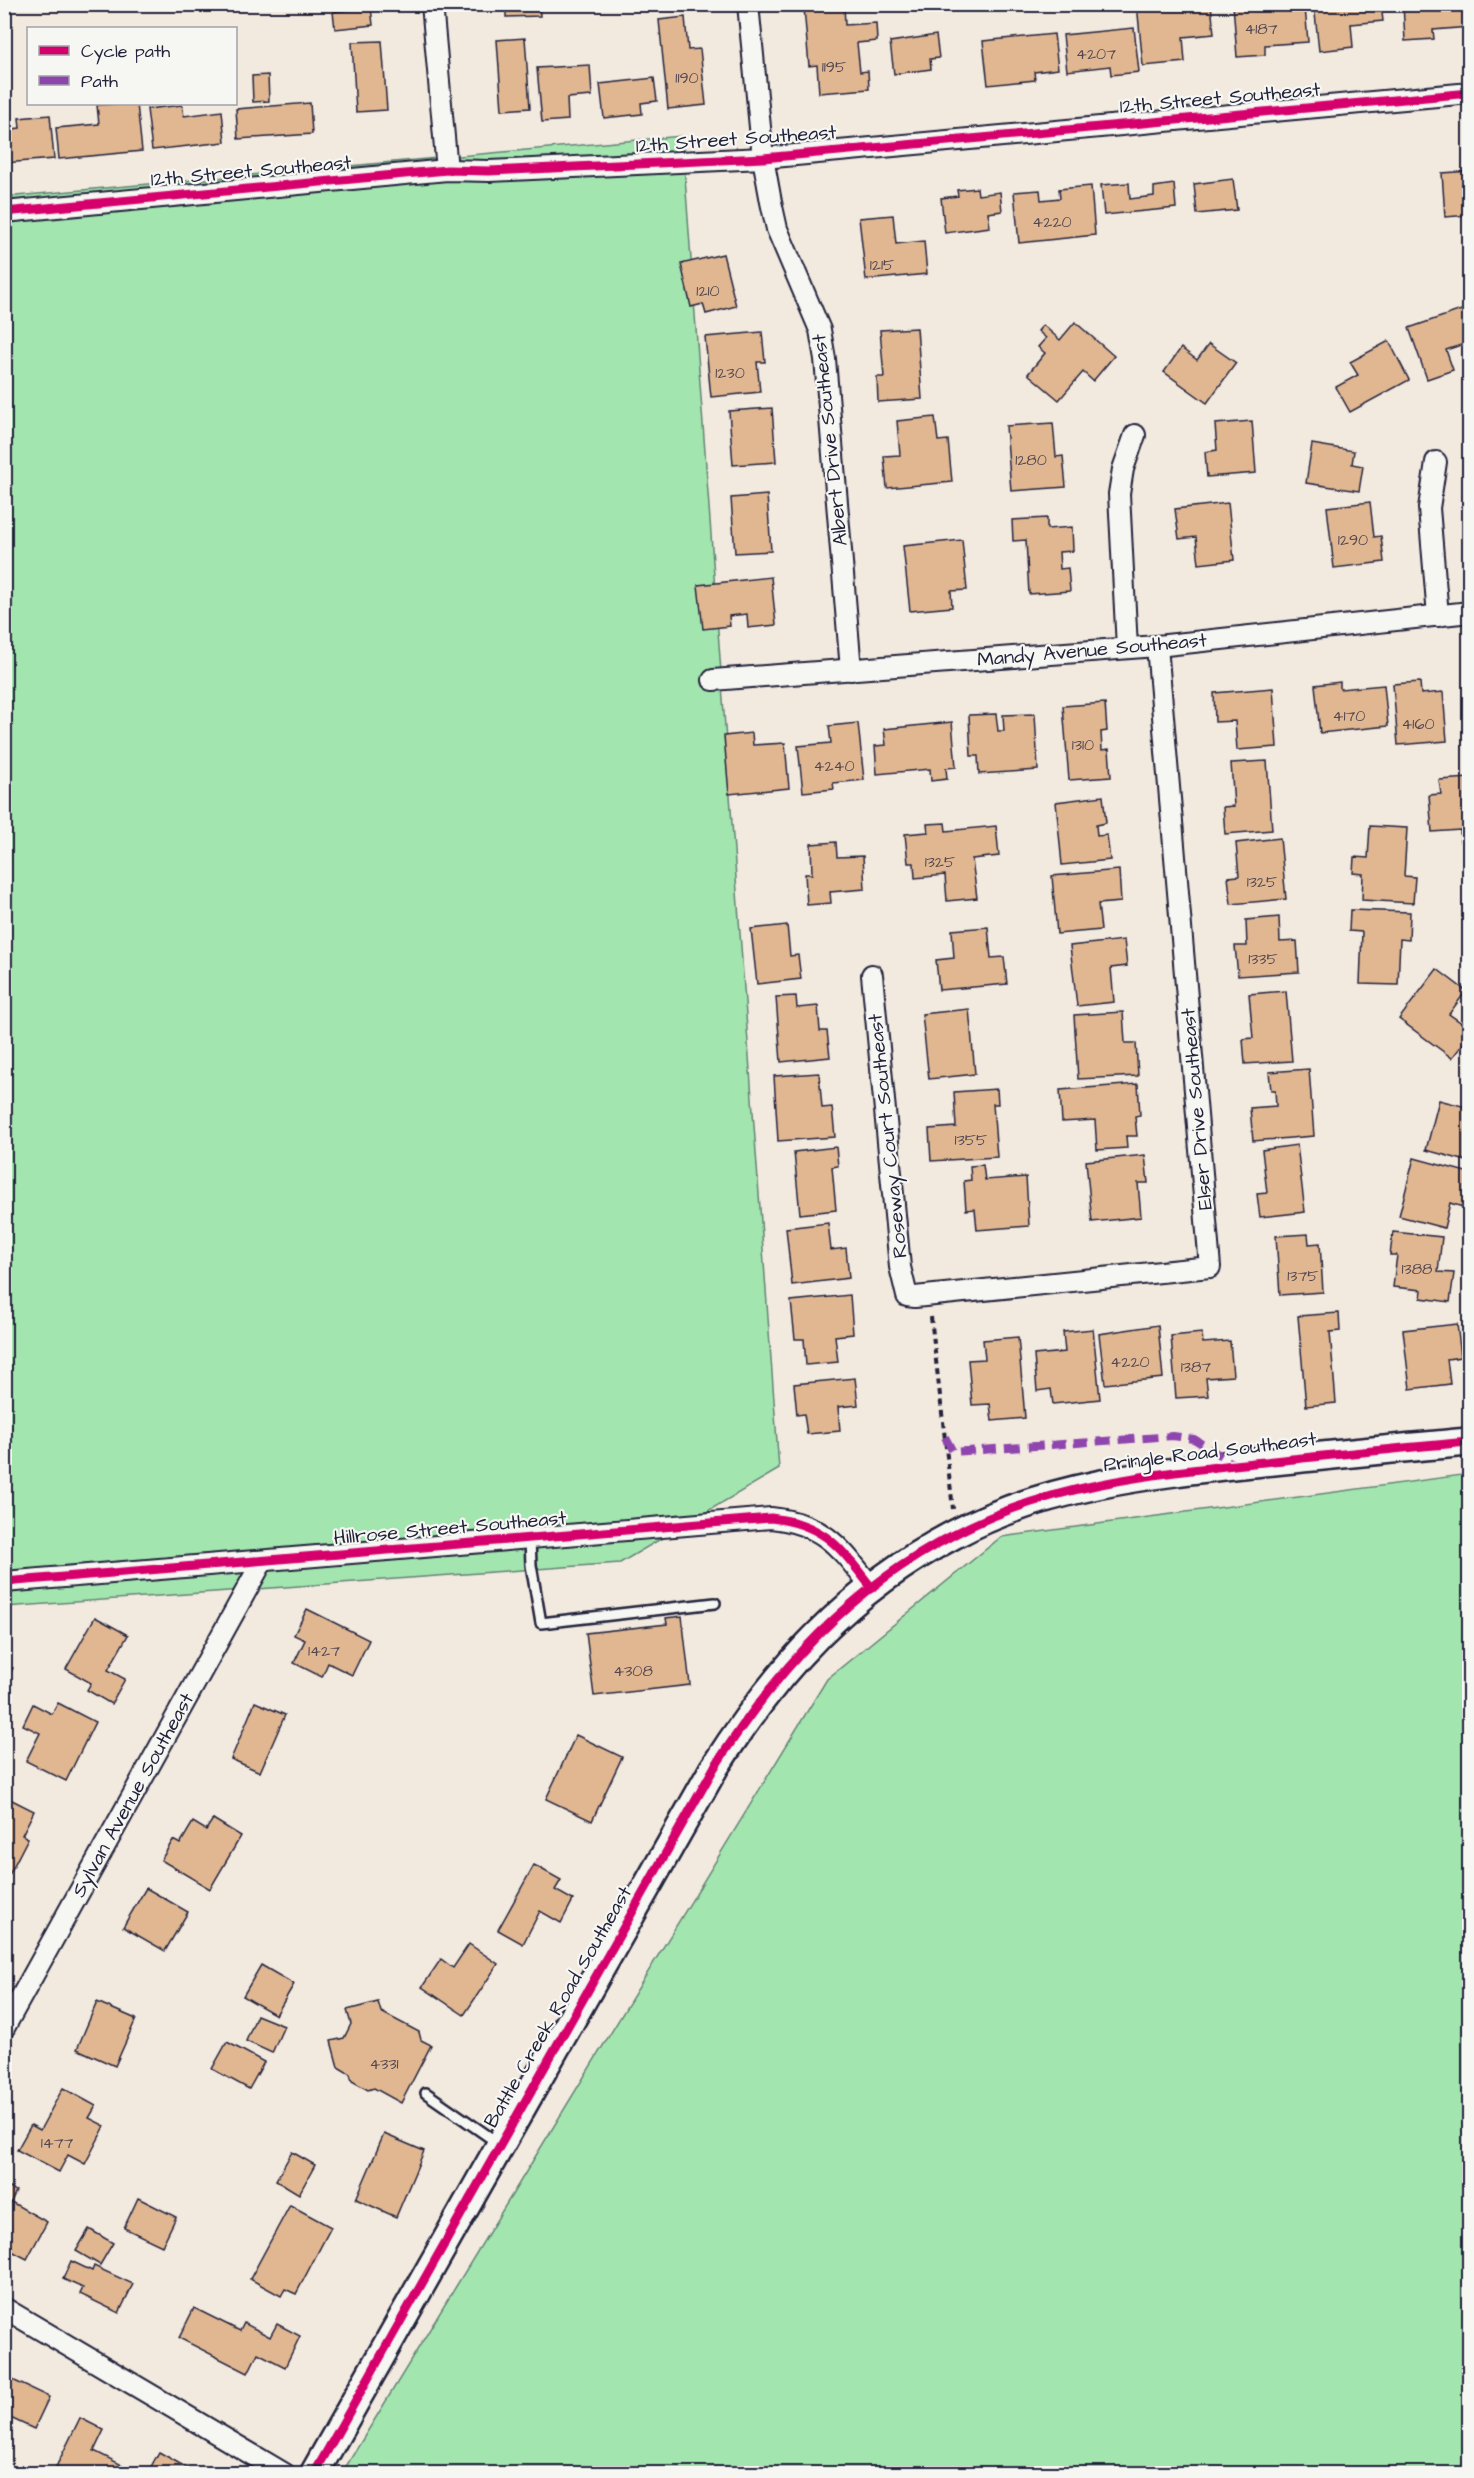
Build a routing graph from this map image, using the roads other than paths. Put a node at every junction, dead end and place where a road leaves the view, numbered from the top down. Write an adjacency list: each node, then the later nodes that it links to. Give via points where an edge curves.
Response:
1 (432, 4): 5 (street)
2 (748, 4): 4 (street, Albert Drive Southeast)
3 (1470, 93): 4 (street, 12th Street Southeast)
4 (763, 158): 5 (street, 12th Street Southeast); 13 (street, Albert Drive Southeast, via 777,229 820,330)
5 (447, 170): 6 (street, 12th Street Southeast)
6 (4, 212)
7 (1135, 435): 12 (street, via 1119,494)
8 (1436, 462): 10 (street, via 1429,508)
9 (1470, 612): 10 (street, Mandy Avenue Southeast)
10 (1438, 615): 11 (street, Mandy Avenue Southeast)
11 (1157, 646): 12 (street, Mandy Avenue Southeast); 16 (street, Elser Drive Southeast, via 1210,1267)
12 (1127, 648): 13 (street, Mandy Avenue Southeast)
13 (851, 670): 14 (street, Mandy Avenue Southeast)
14 (713, 680)
15 (872, 975): 16 (street, Roseway Court Southeast, via 900,1267)
16 (907, 1296)
17 (1470, 1442): 21 (main road, Pringle Road Southeast, via 1104,1482 1016,1509 956,1533 896,1568)
18 (530, 1539): 19 (street, Hillrose Street Southeast); 21 (street, Hillrose Street Southeast, via 771,1518 795,1521 827,1536); 22 (lane, via 541,1623)
19 (262, 1562): 20 (street, Hillrose Street Southeast); 23 (street, Sylvan Avenue Southeast)
20 (4, 1582)
21 (872, 1588): 25 (main road, Battle Creek Road Southeast, via 801,1651 747,1717 708,1778)
22 (715, 1604)
23 (4, 2028)
24 (426, 2093): 25 (lane)
25 (500, 2144): 28 (main road, Battle Creek Road Southeast)
26 (4, 2308): 27 (street)
27 (285, 2474)
28 (314, 2474)

